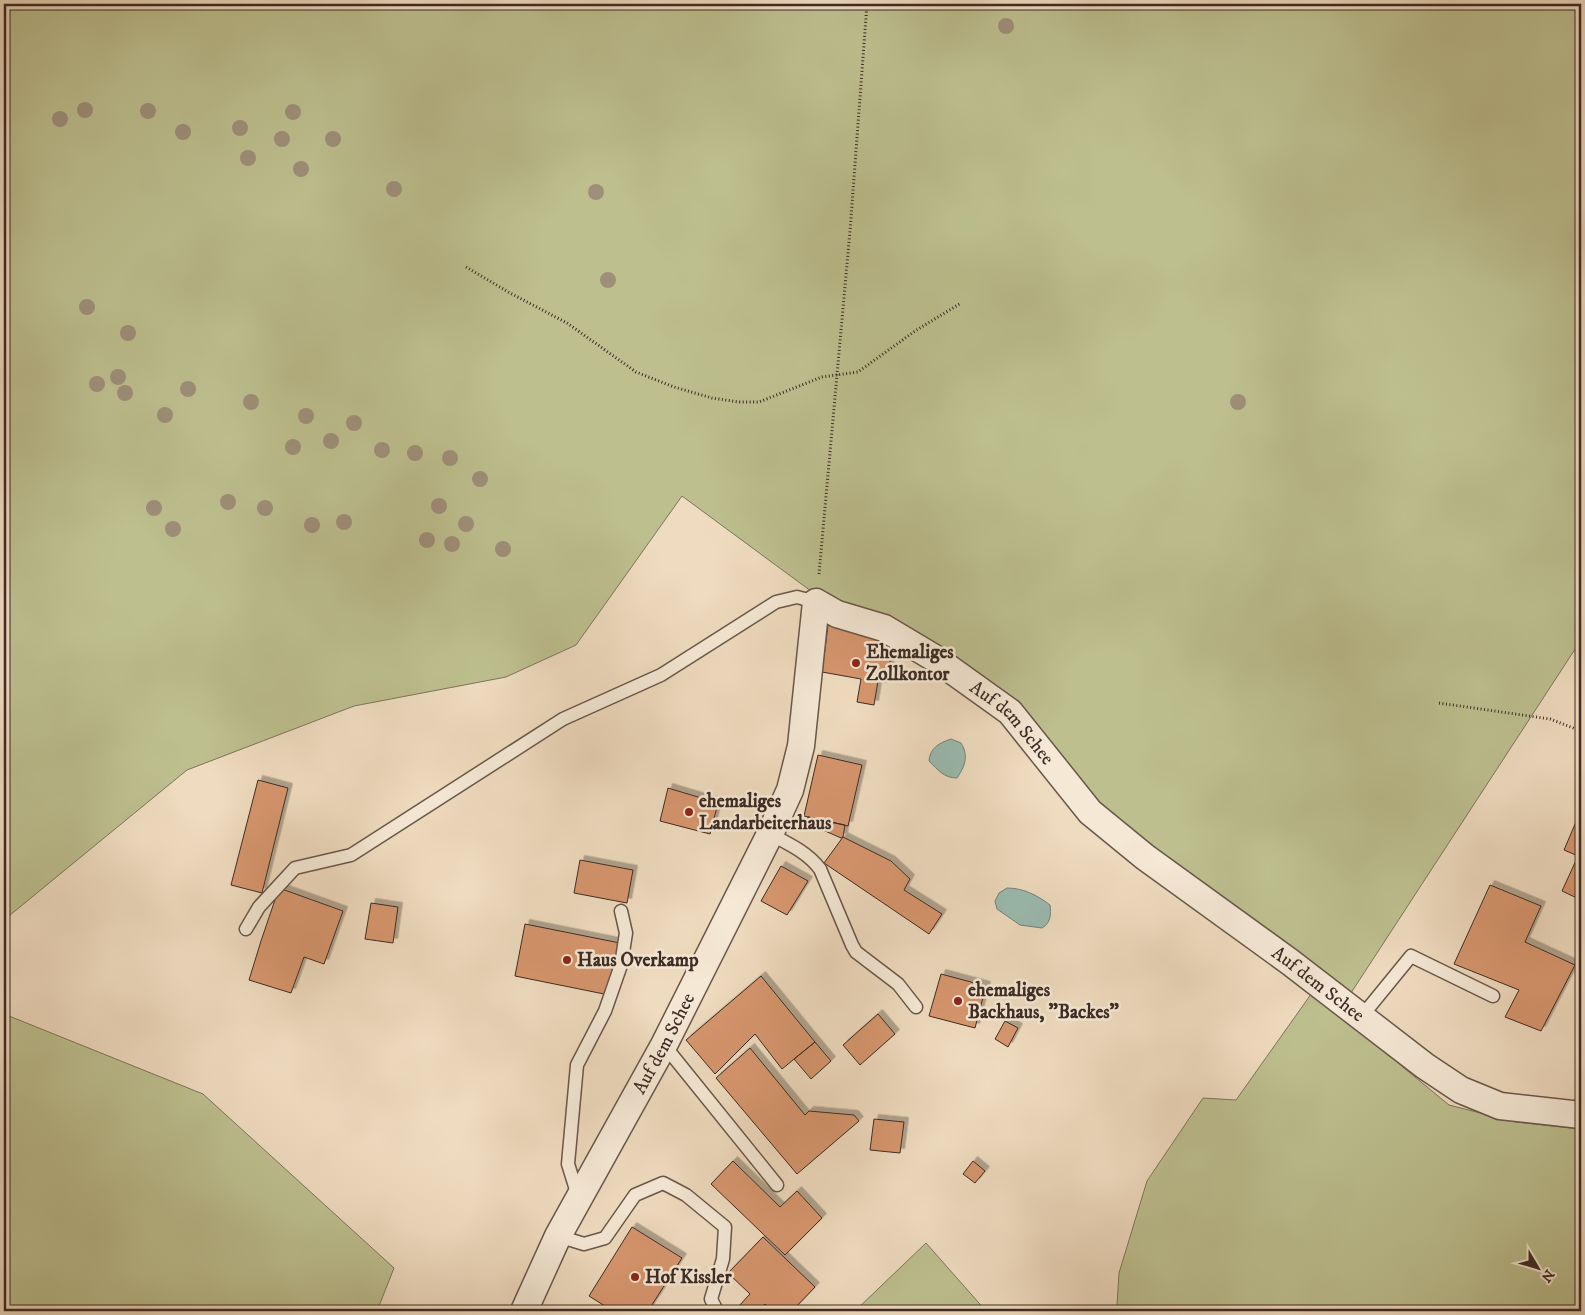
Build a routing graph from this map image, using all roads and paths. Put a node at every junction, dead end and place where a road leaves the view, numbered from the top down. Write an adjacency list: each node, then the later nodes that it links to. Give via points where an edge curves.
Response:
1 (868, 4): 4 (path)
2 (466, 266): 4 (path, via 583,334 636,372 674,388 712,398 759,402 822,377)
3 (961, 303): 4 (path, via 858,372)
4 (837, 376): 5 (path)
5 (816, 602): 8 (street, Auf dem Schee, via 801,746 790,790); 10 (lane, via 796,597 776,602 661,675 563,719 351,855 295,868 259,907); 13 (street, Auf dem Schee, via 837,614 884,628 936,659 1010,712 1090,812 1145,857)
6 (1440, 704): 7 (path, via 1550,719)
7 (1581, 732)
8 (770, 834): 12 (lane, via 812,859 820,869 856,952 898,984); 14 (street, Auf dem Schee)
9 (621, 911): 17 (lane, via 626,933 621,965 605,1011 577,1065 568,1164)
10 (246, 929)
11 (1493, 996): 13 (lane, via 1411,956)
12 (916, 1007)
13 (1362, 1016): 15 (street, Auf dem Schee, via 1461,1090 1500,1106)
14 (664, 1045): 16 (lane); 17 (street, Auf dem Schee)
15 (1581, 1115)
16 (778, 1185)
17 (578, 1198): 18 (street, Auf dem Schee)
18 (558, 1236): 19 (street, Auf dem Schee); 20 (lane, via 584,1244 606,1238 636,1195 663,1183 686,1195 725,1227 723,1260 711,1300)
19 (524, 1311)
20 (717, 1311)

